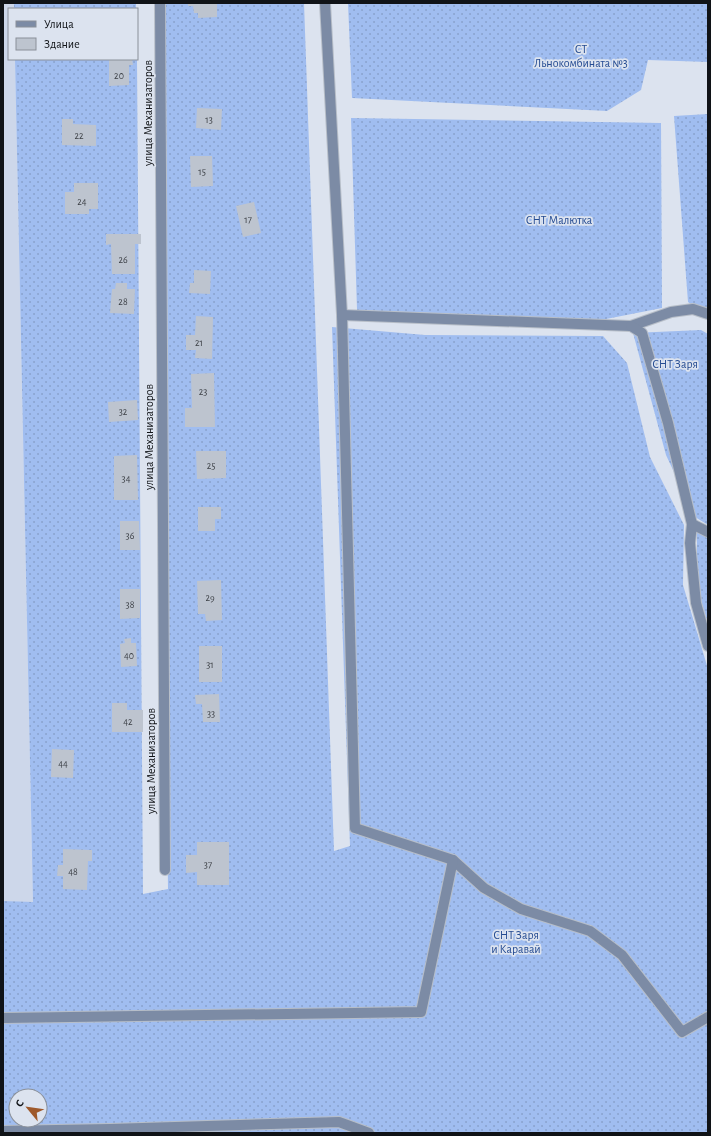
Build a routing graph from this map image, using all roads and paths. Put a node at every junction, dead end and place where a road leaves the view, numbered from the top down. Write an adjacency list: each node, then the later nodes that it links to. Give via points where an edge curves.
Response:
1 (160, 3): 10 (street, улица Механизаторов)
2 (325, 3): 4 (street)
3 (708, 314): 5 (street, via 693,309 671,312)
4 (342, 315): 5 (street); 9 (street, via 355,828)
5 (631, 326): 6 (street, via 642,334 668,424)
6 (692, 524): 7 (street); 8 (street, via 690,543 696,603)
7 (708, 532)
8 (708, 646)
9 (452, 860): 11 (street, via 484,888 521,909 590,931 622,955 682,1032); 12 (street, via 422,1012)
10 (165, 870)
11 (708, 1017)
12 (3, 1018)
13 (3, 1131): 14 (street, via 339,1122)
14 (369, 1133)

